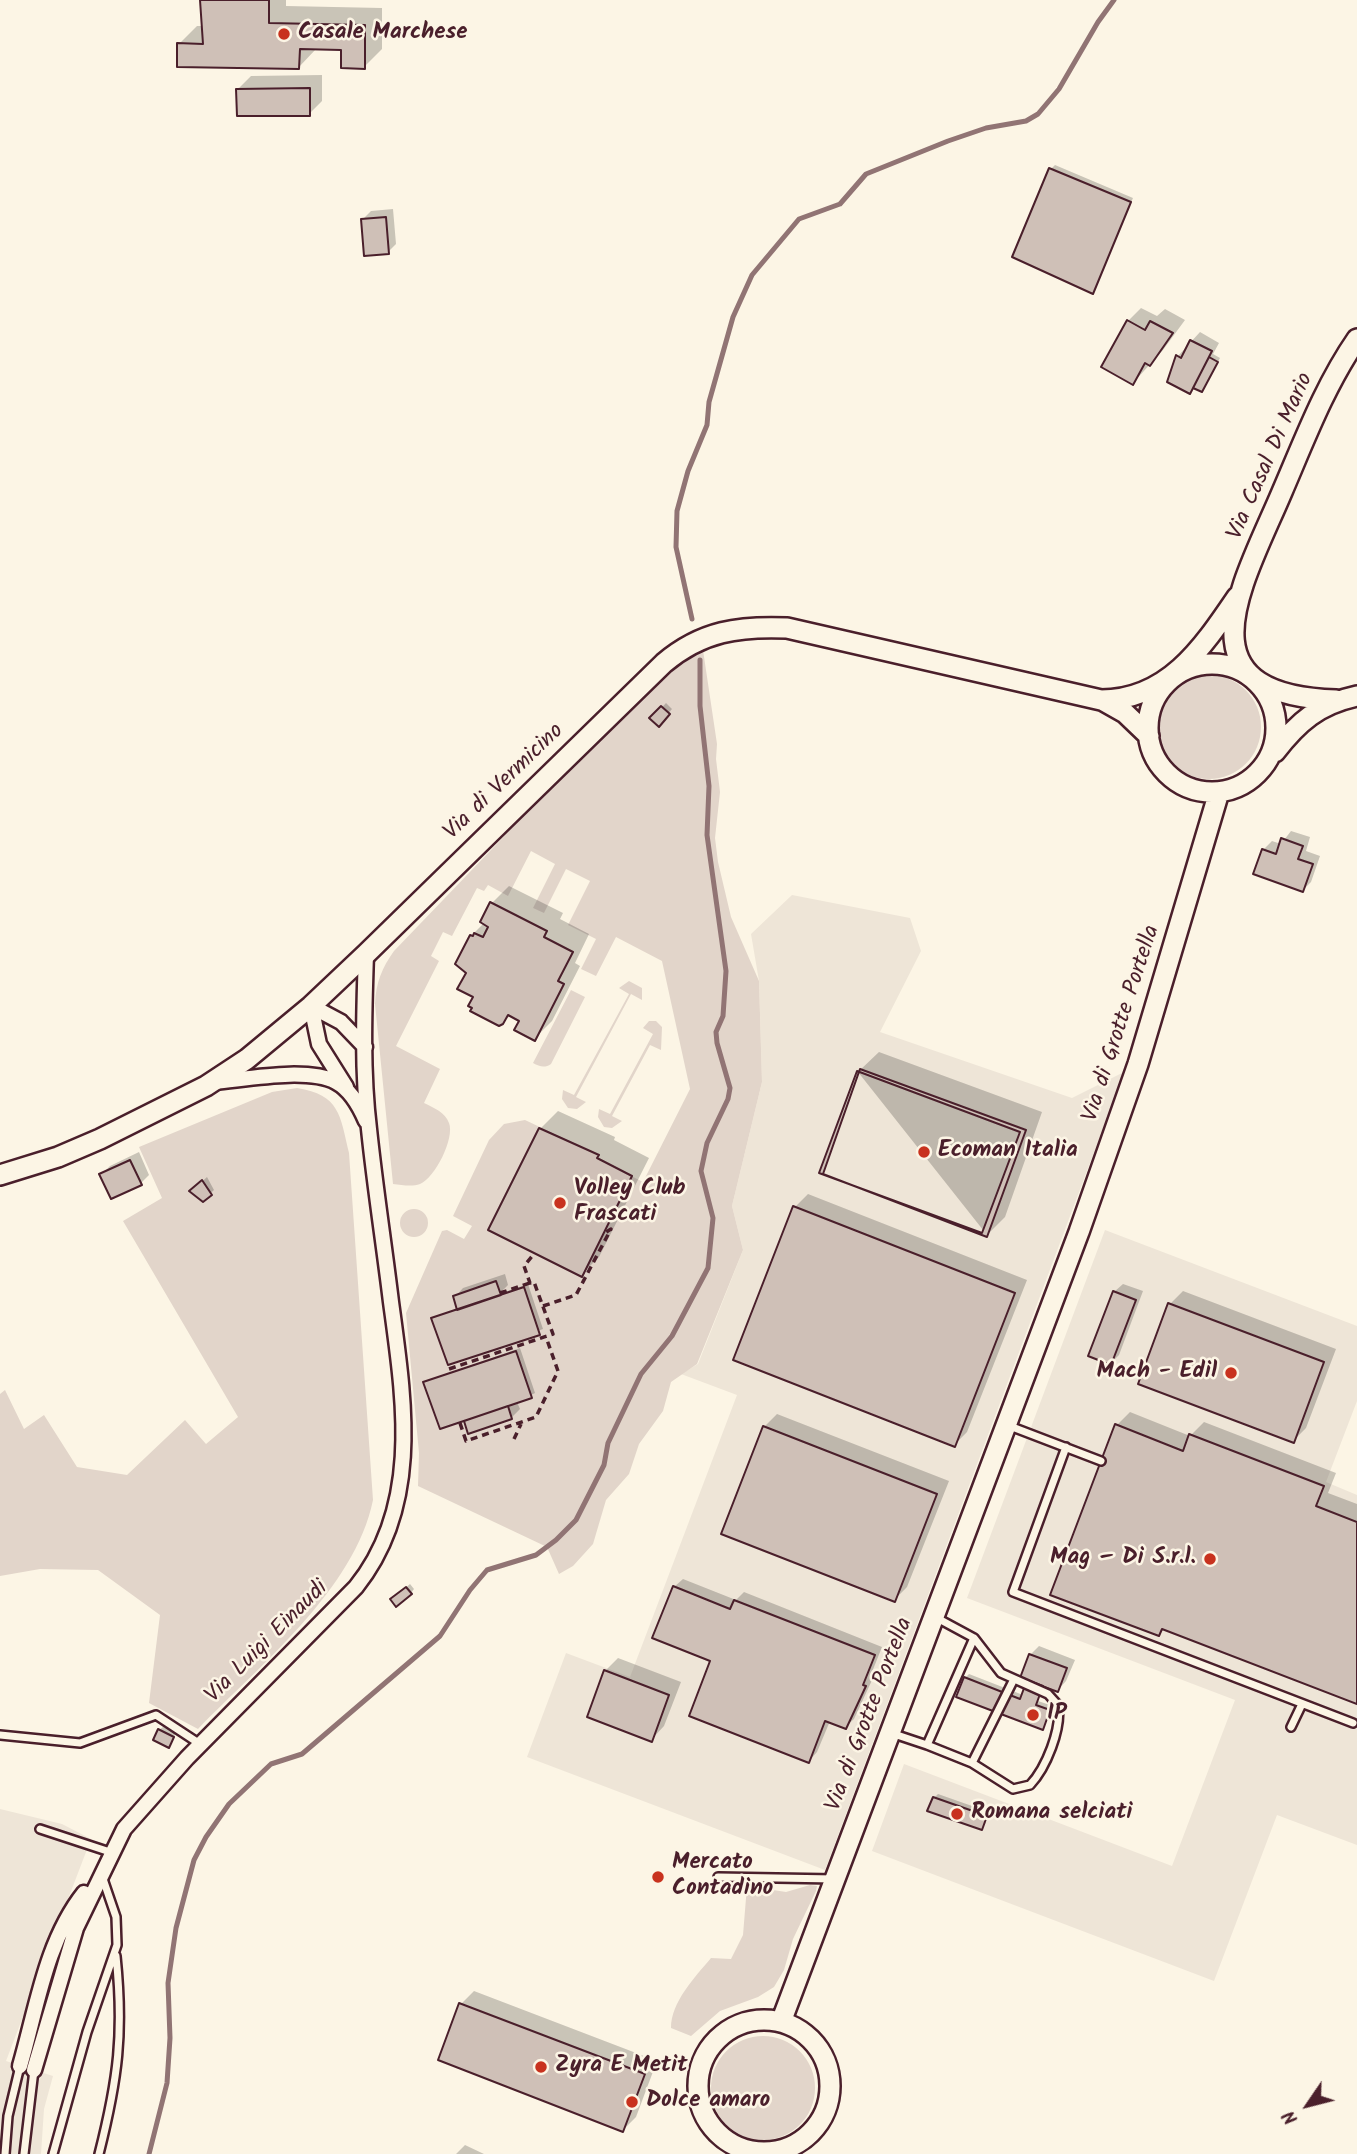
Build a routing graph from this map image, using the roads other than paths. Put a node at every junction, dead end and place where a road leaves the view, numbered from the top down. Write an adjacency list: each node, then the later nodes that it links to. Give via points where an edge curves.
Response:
1 (1357, 340): 2 (main road, Via Casal Di Mario, via 1322,404)
2 (1237, 597): 3 (main road, Via Casal Di Mario); 4 (main road, Via Casal Di Mario, via 1234,640)
3 (1177, 674): 4 (main road, via 1217,664 1234,667); 6 (main road, Via di Vermicino, via 1137,694); 8 (main road, via 1154,701)
4 (1255, 680): 7 (main road, via 1290,696); 9 (main road, via 1269,696 1276,716)
5 (1357, 696): 7 (main road)
6 (1101, 700): 8 (main road, Via di Vermicino, via 1125,713); 11 (main road, Via di Vermicino, via 803,631 752,627 708,635 664,663)
7 (1336, 700): 9 (main road, via 1304,719)
8 (1149, 736): 10 (main road, via 1165,772 1190,788)
9 (1270, 758): 10 (main road, via 1257,775 1239,787)
10 (1219, 792): 18 (main road, Via di Grotte Portella, via 1138,1064)
11 (366, 954): 12 (main road, Via di Vermicino); 13 (street, Via Luigi Einaudi)
12 (312, 1006): 13 (street, via 338,1019); 14 (main road, Via di Vermicino); 15 (street, Via Luigi Einaudi, via 319,1044)
13 (365, 1047): 16 (street, Via Luigi Einaudi)
14 (214, 1082): 15 (street, via 313,1077 336,1082); 17 (main road, Via di Vermicino, via 82,1147)
15 (351, 1095): 16 (street, Via Luigi Einaudi)
16 (368, 1126): 29 (street, Via Luigi Einaudi, via 404,1408 399,1495 382,1545 365,1575)
17 (0, 1175)
18 (1006, 1425): 19 (lane); 21 (main road, Via di Grotte Portella)
19 (1066, 1447): 20 (lane); 24 (lane, via 1013,1591)
20 (1101, 1461)
21 (933, 1617): 22 (lane); 27 (main road, Via di Grotte Portella)
22 (974, 1638): 23 (lane, via 995,1667); 30 (lane)
23 (1013, 1681): 31 (lane); 31 (lane, via 1048,1694 1058,1705 1058,1721 1043,1767 1030,1785 1013,1789)
24 (1302, 1703): 25 (lane); 26 (lane)
25 (1353, 1723)
26 (1291, 1727)
27 (890, 1733): 30 (lane); 36 (main road, Via di Grotte Portella)
28 (0, 1735): 29 (lane, via 80,1743 156,1715)
29 (200, 1744): 33 (street, Via Luigi Einaudi, via 136,1813)
30 (927, 1745): 31 (lane)
31 (972, 1763)
32 (40, 1829): 33 (lane)
33 (110, 1852): 34 (street, Via Luigi Einaudi)
34 (100, 1872): 37 (lane, via 116,1917); 39 (street, Via Luigi Einaudi, via 62,1926)
35 (718, 1877): 36 (lane)
36 (835, 1879): 38 (main road, Via di Grotte Portella)
37 (116, 1952): 43 (lane, via 87,2032); 44 (lane, via 120,2046)
38 (782, 2022): 40 (main road, via 755,2020 737,2025 714,2042 703,2060 698,2089 702,2109); 40 (main road, via 804,2033 819,2049 830,2077 828,2106 813,2131 792,2147 765,2152)
39 (27, 2068): 41 (lane, via 8,2116); 42 (lane)
40 (735, 2150)
41 (5, 2154)
42 (24, 2154)
43 (53, 2154)
44 (99, 2154)

